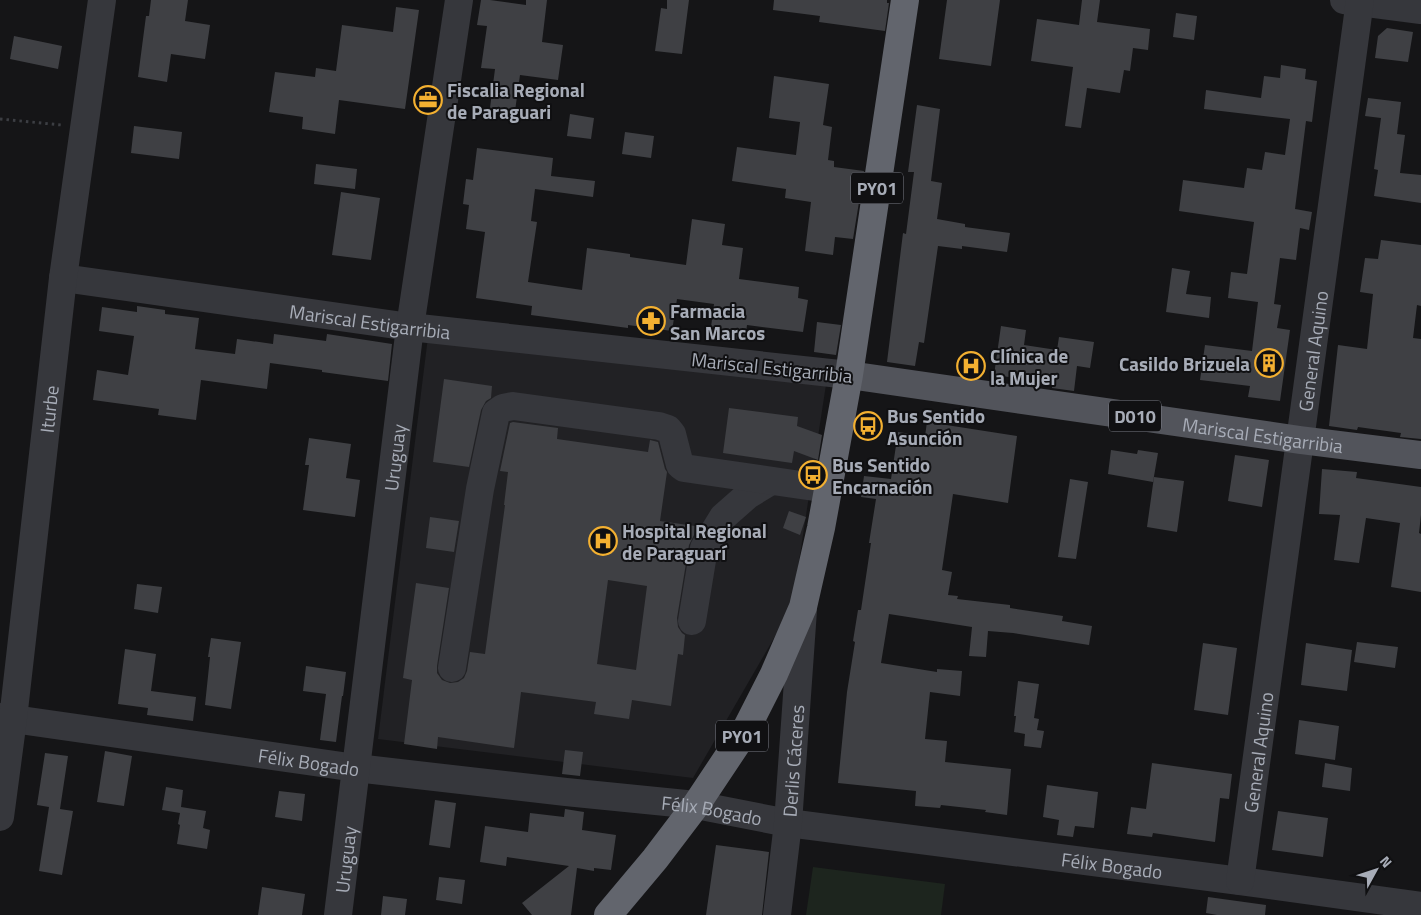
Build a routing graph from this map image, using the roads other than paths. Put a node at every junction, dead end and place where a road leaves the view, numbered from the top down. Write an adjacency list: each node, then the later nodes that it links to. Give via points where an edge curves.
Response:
1 (102, 0): 6 (street, Iturbe)
2 (459, 0): 7 (street, Uruguay)
3 (906, 0): 8 (highway, PY01)
4 (1355, 1): 5 (street); 9 (street, General Aquino)
5 (1421, 10)
6 (63, 278): 7 (street, Mariscal Estigarribia); 16 (street, Iturbe)
7 (410, 327): 8 (street, Mariscal Estigarribia); 17 (street, Uruguay)
8 (849, 375): 9 (main road, Mariscal Estigarribia / D010); 12 (highway, PY01)
9 (1300, 440): 10 (main road, Mariscal Estigarribia / D010); 21 (street, General Aquino)
10 (1421, 455)
11 (771, 481): 12 (street); 14 (street, via 748,494 723,517 704,548); 15 (street, via 684,468 680,465 672,434 658,426 513,406 503,408 496,413 480,489)
12 (828, 489): 13 (highway, PY01)
13 (803, 607): 18 (highway, PY01, via 744,733); 20 (street, Derlis Cáceres)
14 (692, 621)
15 (452, 668)
16 (6, 718): 17 (street, Félix Bogado); 19 (street, Iturbe)
17 (356, 768): 18 (street, Félix Bogado); 23 (street, Uruguay)
18 (696, 805): 20 (street, Félix Bogado); 24 (highway, PY01)
19 (0, 817)
20 (788, 823): 21 (street, Félix Bogado); 25 (street, Derlis Cáceres)
21 (1240, 881): 22 (street, Félix Bogado)
22 (1421, 906)
23 (338, 915)
24 (608, 915)
25 (777, 915)

